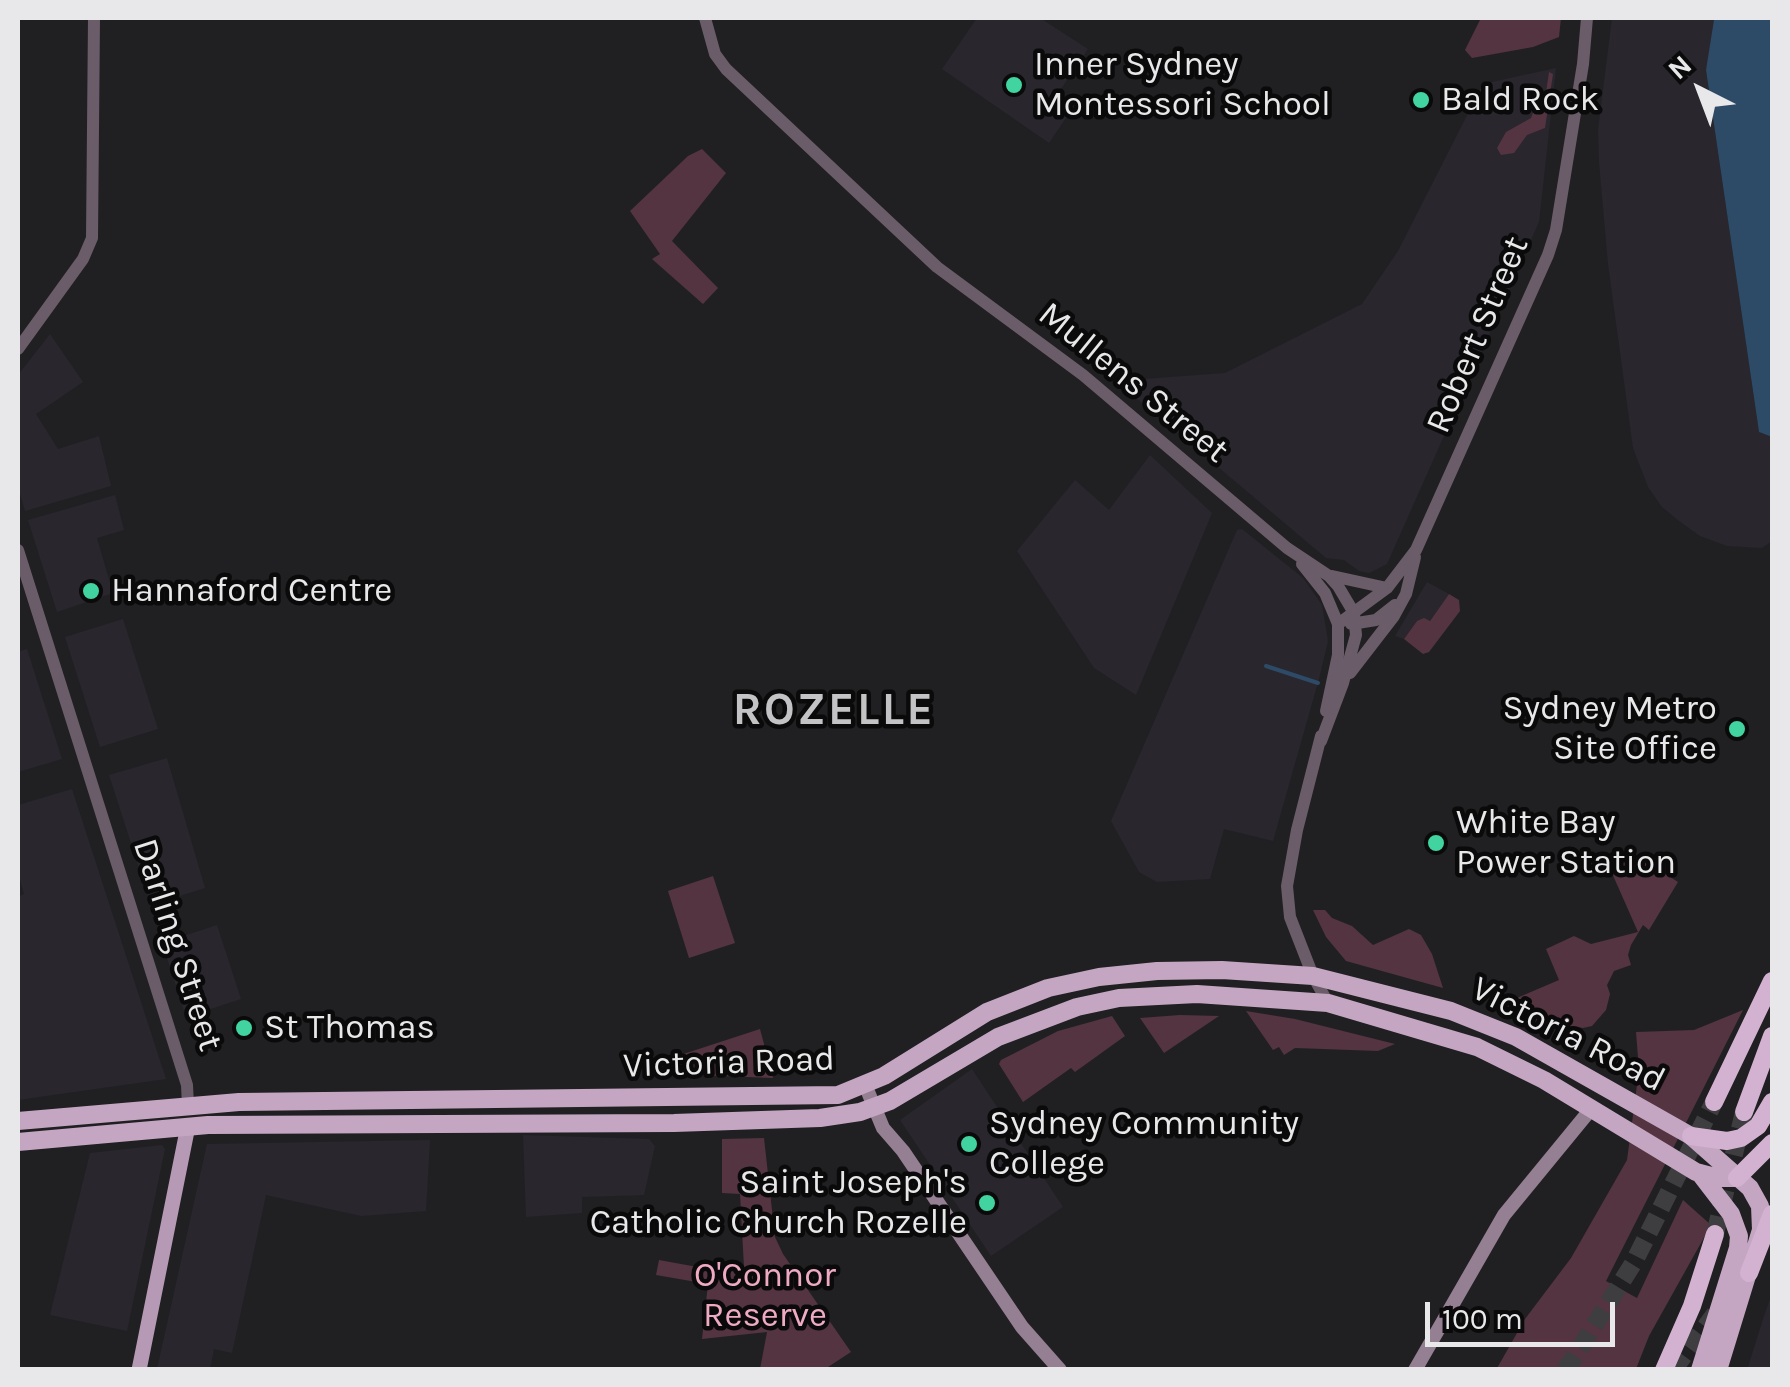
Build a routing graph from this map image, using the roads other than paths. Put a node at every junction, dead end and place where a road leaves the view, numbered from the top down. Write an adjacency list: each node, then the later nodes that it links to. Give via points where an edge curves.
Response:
1 (94, 18): 4 (street, via 92,238)
2 (706, 18): 5 (street, Mullens Street, via 726,69 937,267 1083,375)
3 (1587, 18): 7 (street, Robert Street, via 1548,255)
4 (18, 350)
5 (1286, 548): 8 (street, Mullens Street); 12 (street, via 1326,593)
6 (18, 550): 22 (street, Darling Street, via 186,1079)
7 (1416, 550): 9 (street, Robert Street); 10 (street, Robert Street)
8 (1329, 576): 9 (street); 11 (street, Mullens Street)
9 (1387, 588): 11 (street, Robert Street)
10 (1406, 594): 11 (street, via 1376,620); 13 (street)
11 (1355, 618): 12 (street); 13 (street)
12 (1338, 624): 14 (street)
13 (1343, 683): 14 (street)
14 (1320, 741): 15 (street, via 1287,886 1290,917)
15 (1313, 976): 17 (street); 19 (highway, Victoria Road, via 1144,972 1048,988 987,1012); 30 (highway, Victoria Road, via 1483,1023)
16 (1772, 981): 20 (highway)
17 (1328, 1003): 23 (highway, Victoria Road, via 1197,994 1077,1006 998,1037); 24 (highway, Victoria Road, via 1476,1047)
18 (1772, 1036): 25 (highway)
19 (866, 1087): 22 (highway, Victoria Road, via 796,1098); 23 (main road)
20 (1714, 1102)
21 (1772, 1102): 30 (highway, via 1748,1134)
22 (188, 1106): 26 (highway, Victoria Road); 27 (highway, Darling Street)
23 (874, 1108): 27 (highway, Victoria Road, via 820,1118 674,1123); 39 (main road, via 1022,1327)
24 (1591, 1109): 31 (highway, Victoria Road); 40 (main road, via 1504,1215)
25 (1744, 1112)
26 (18, 1121)
27 (188, 1126): 28 (highway, Victoria Road); 38 (main road, Darling Street)
28 (18, 1142)
29 (1772, 1144): 32 (highway)
30 (1708, 1145): 32 (highway)
31 (1699, 1173): 32 (highway); 37 (highway, via 1732,1214 1739,1236)
32 (1737, 1178): 35 (highway, via 1760,1206)
33 (1772, 1214): 35 (highway)
34 (1715, 1234): 36 (highway)
35 (1749, 1272): 37 (highway)
36 (1667, 1367)
37 (1705, 1367)
38 (139, 1370)
39 (1060, 1370)
40 (1414, 1370)

